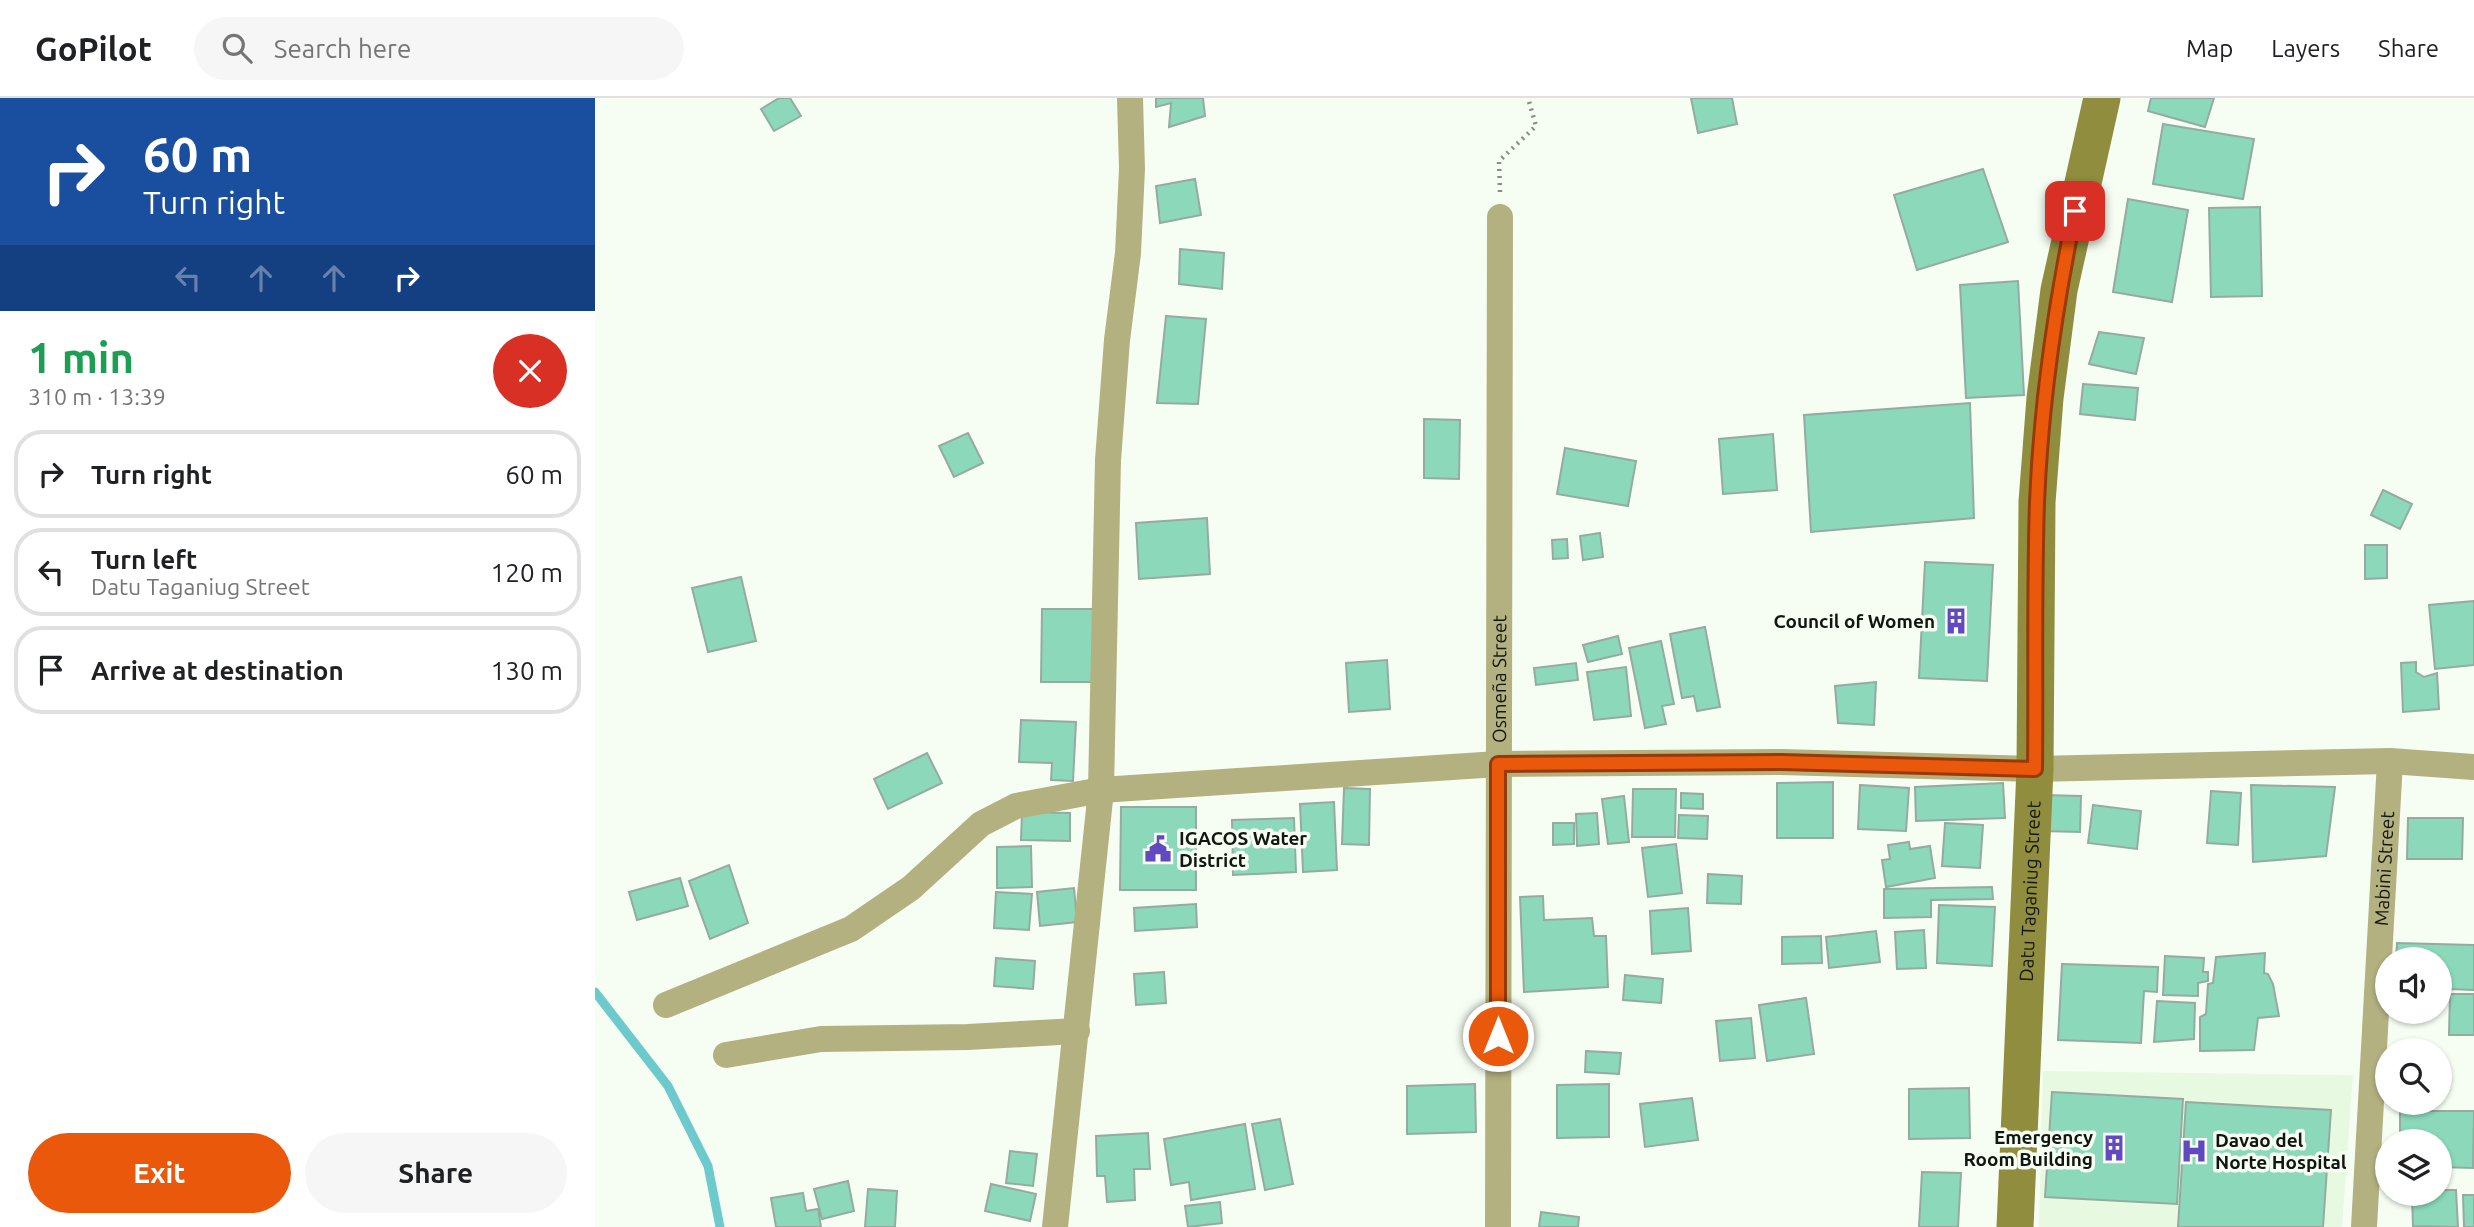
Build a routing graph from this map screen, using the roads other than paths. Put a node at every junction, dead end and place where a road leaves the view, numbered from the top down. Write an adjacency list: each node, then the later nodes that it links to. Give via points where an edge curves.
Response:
1 (1130, 98): 8 (street, via 1128,239 1108,460)
2 (2102, 98): 7 (main road, Datu Taganiug Street, via 2059,290 2045,398 2037,502)
3 (1500, 217): 5 (street, Osmeña Street)
4 (2390, 761): 6 (street); 7 (street); 15 (street, Mabini Street)
5 (1498, 764): 7 (street, via 1781,762); 8 (street); 13 (street, Osmeña Street)
6 (2474, 767)
7 (2035, 769): 14 (main road, Datu Taganiug Street)
8 (1101, 790): 9 (street, via 1016,806 981,824 911,888 851,929); 10 (street)
9 (666, 1005)
10 (1077, 1031): 11 (street, via 821,1039); 12 (street)
11 (726, 1055)
12 (1055, 1227)
13 (1498, 1227)
14 (2015, 1227)
15 (2364, 1227)

